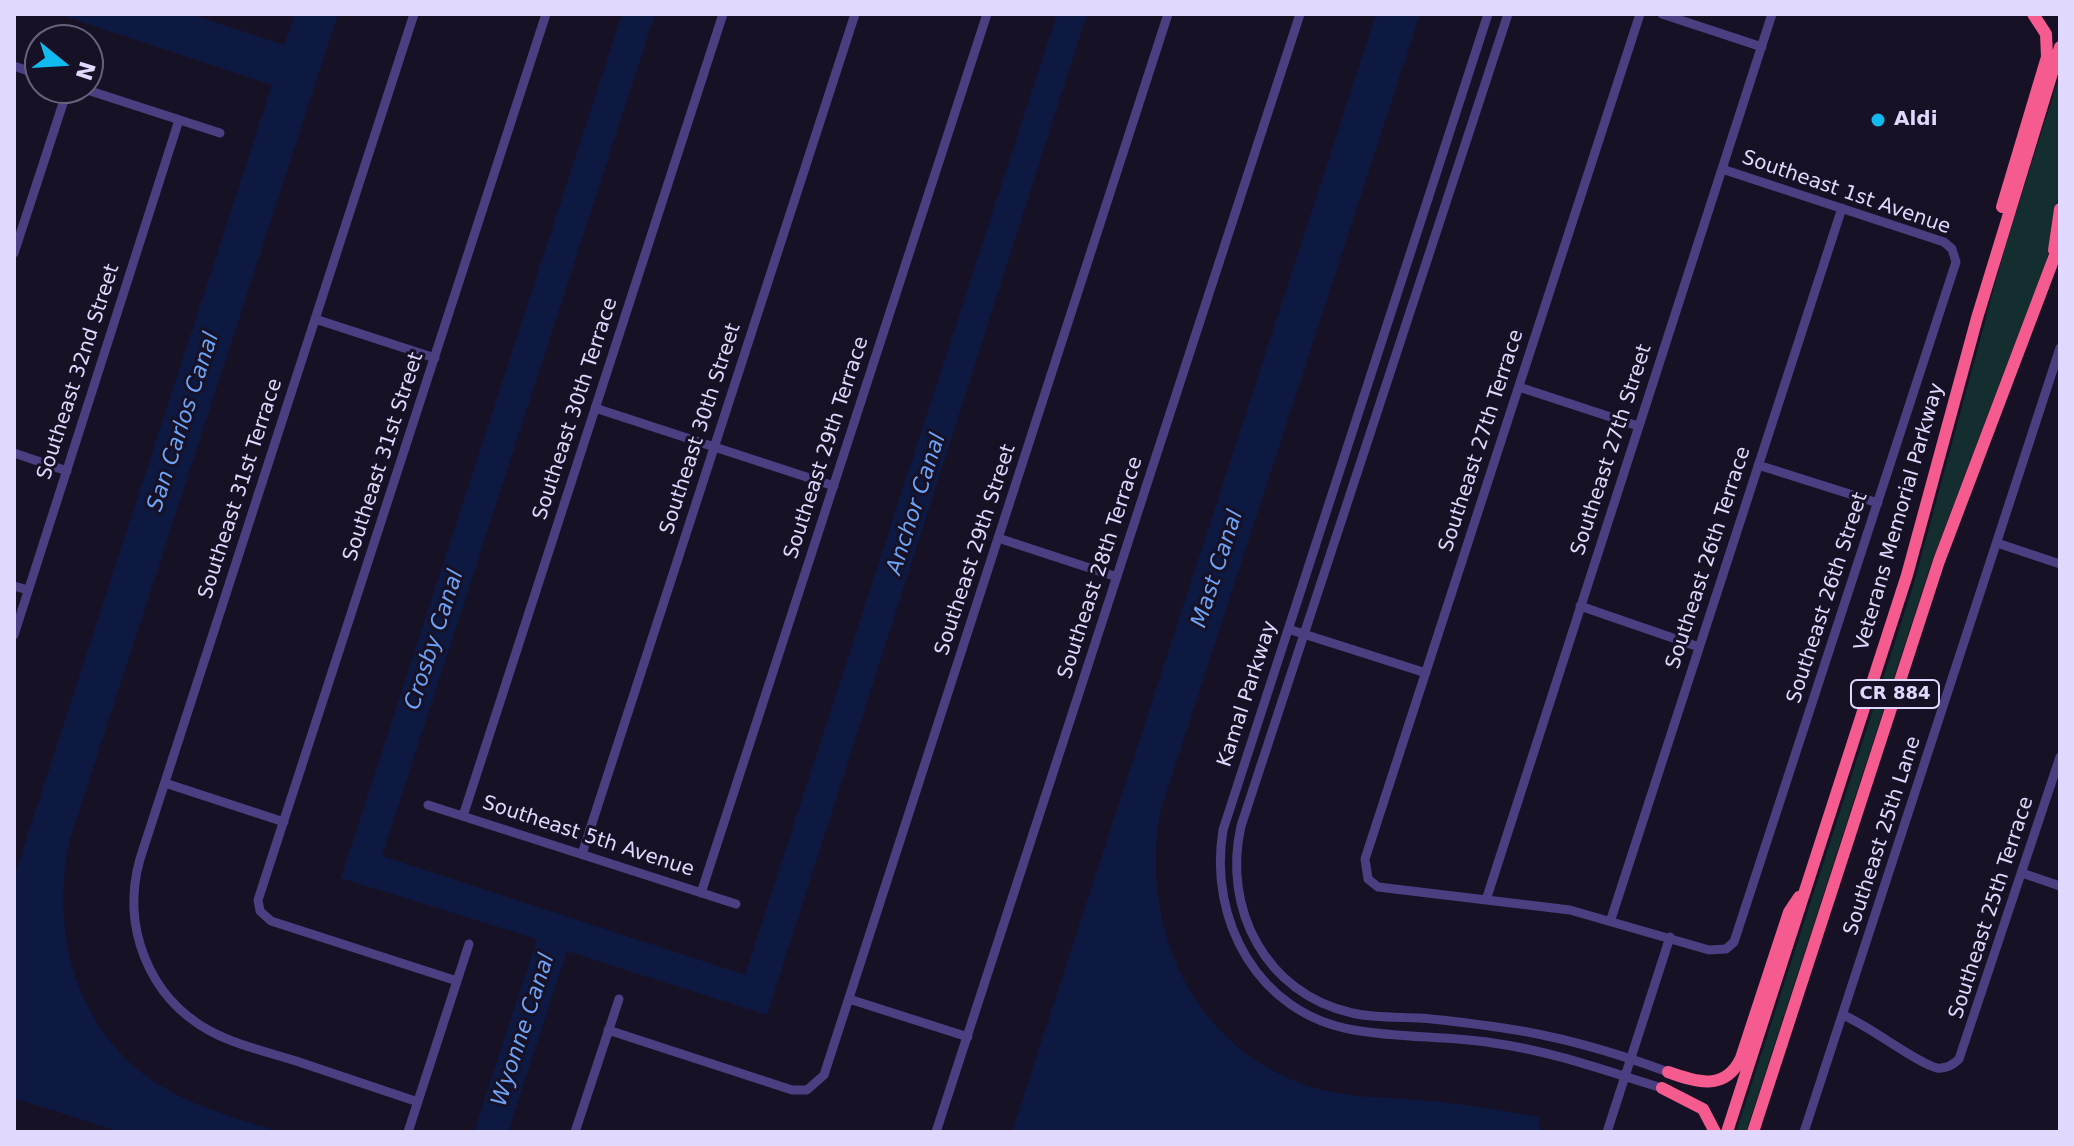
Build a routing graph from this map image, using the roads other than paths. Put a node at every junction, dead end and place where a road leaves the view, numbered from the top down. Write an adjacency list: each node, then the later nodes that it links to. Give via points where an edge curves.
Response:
1 (414, 14): 28 (street, Southeast 31st Terrace)
2 (546, 14): 30 (street, Southeast 31st Street)
3 (723, 14): 32 (street, Southeast 30th Terrace)
4 (855, 14): 34 (street, Southeast 30th Street)
5 (987, 14): 38 (street, Southeast 29th Terrace)
6 (1168, 14): 40 (street, Southeast 29th Street)
7 (1300, 14): 43 (street, Southeast 28th Terrace)
8 (1488, 14): 47 (street, Kamal Parkway)
9 (1508, 14): 48 (street, Kamal Parkway)
10 (1640, 14): 31 (street, Southeast 27th Terrace)
11 (1662, 14): 14 (street)
12 (1772, 14): 14 (street, Southeast 27th Street)
13 (2033, 14): 27 (highway, via 2046,34 2047,57 2006,186)
14 (1762, 47): 20 (street, Southeast 27th Street)
15 (2060, 47): 27 (highway, Veterans Memorial Parkway / CR 884)
16 (104, 96): 18 (street)
17 (63, 104): 24 (street)
18 (179, 120): 19 (street); 37 (street, Southeast 32nd Street)
19 (220, 133)
20 (1722, 169): 21 (street, Southeast 1st Avenue); 33 (street, Southeast 27th Street)
21 (1842, 208): 25 (street, Southeast 1st Avenue, via 1944,242); 36 (street, Southeast 26th Terrace)
22 (2060, 209): 26 (highway)
23 (2060, 242): 26 (highway, CR 884)
24 (14, 253)
25 (1955, 254): 39 (street, Southeast 26th Street)
26 (2057, 257): 85 (highway, CR 884, via 1939,561)
27 (1993, 262): 59 (highway, Veterans Memorial Parkway / CR 884, via 1907,575)
28 (315, 319): 30 (street); 53 (street, Southeast 31st Terrace)
29 (2060, 348): 41 (street, Southeast 25th Lane)
30 (435, 358): 56 (street, Southeast 31st Street)
31 (1519, 387): 33 (street); 51 (street, Southeast 27th Terrace)
32 (595, 408): 34 (street); 55 (street, Southeast 30th Terrace)
33 (1638, 426): 46 (street, Southeast 27th Street)
34 (715, 446): 38 (street); 57 (street, Southeast 30th Street)
35 (14, 453): 37 (street)
36 (1758, 465): 39 (street); 50 (street, Southeast 26th Terrace)
37 (67, 471): 45 (street, Southeast 32nd Street)
38 (834, 486): 61 (street, Southeast 29th Terrace)
39 (1878, 503): 65 (street, Southeast 26th Street, via 1738,932 1726,949 1709,950)
40 (998, 538): 43 (street); 69 (street, Southeast 29th Street)
41 (1997, 543): 42 (street); 70 (street, Southeast 25th Lane)
42 (2060, 564)
43 (1117, 577): 72 (street, Southeast 28th Terrace)
44 (14, 586): 45 (street)
45 (28, 590): 49 (street, Southeast 32nd Street)
46 (1580, 606): 50 (street); 62 (street, Southeast 27th Street)
47 (1288, 629): 48 (street); 75 (street, Kamal Parkway, via 1219,852 1224,907 1250,964 1293,1006 1338,1027 1520,1047)
48 (1304, 634): 51 (street); 73 (street, Kamal Parkway, via 1236,853 1238,895 1263,954 1296,988 1337,1009 1507,1028)
49 (14, 635)
50 (1699, 647): 64 (street, Southeast 26th Terrace)
51 (1426, 673): 62 (street, Southeast 27th Terrace, via 1365,859 1368,879 1388,889)
52 (2060, 757): 58 (street, Southeast 25th Terrace)
53 (165, 783): 56 (street); 77 (street, Southeast 31st Terrace, via 137,869 133,899 138,940 154,976 183,1012 220,1036)
54 (428, 805): 55 (street, Southeast 5th Avenue)
55 (463, 816): 57 (street, Southeast 5th Avenue)
56 (284, 822): 67 (street, Southeast 31st Street, via 259,897 260,911 276,923)
57 (582, 854): 61 (street, Southeast 5th Avenue)
58 (2022, 873): 60 (street); 70 (street, Southeast 25th Terrace, via 1963,1052 1952,1065 1932,1066)
59 (1808, 884): 74 (highway, via 1789,912 1732,1074 1710,1083); 84 (highway, Veterans Memorial Parkway / CR 884)
60 (2060, 886)
61 (701, 893): 63 (street, Southeast 5th Avenue)
62 (1487, 897): 64 (street)
63 (736, 904)
64 (1611, 919): 65 (street)
65 (1670, 937): 73 (street)
66 (469, 944): 67 (street)
67 (457, 981): 77 (street)
68 (619, 999): 71 (street)
69 (849, 999): 71 (street, Southeast 29th Street, via 824,1075 807,1090 792,1090); 72 (street)
70 (1843, 1015): 78 (street, Southeast 25th Lane)
71 (608, 1030): 80 (street)
72 (968, 1037): 81 (street, Southeast 28th Terrace)
73 (1631, 1058): 74 (street, Kamal Parkway); 75 (street)
74 (1668, 1072)
75 (1624, 1077): 76 (street, Kamal Parkway); 82 (street)
76 (1662, 1088): 83 (highway, via 1703,1109)
77 (418, 1102): 79 (street)
78 (1813, 1106): 86 (street); 87 (street)
79 (408, 1132)
80 (575, 1132)
81 (936, 1132)
82 (1607, 1132)
83 (1715, 1132)
84 (1727, 1132)
85 (1753, 1132)
86 (1804, 1132)
87 (1811, 1132)

